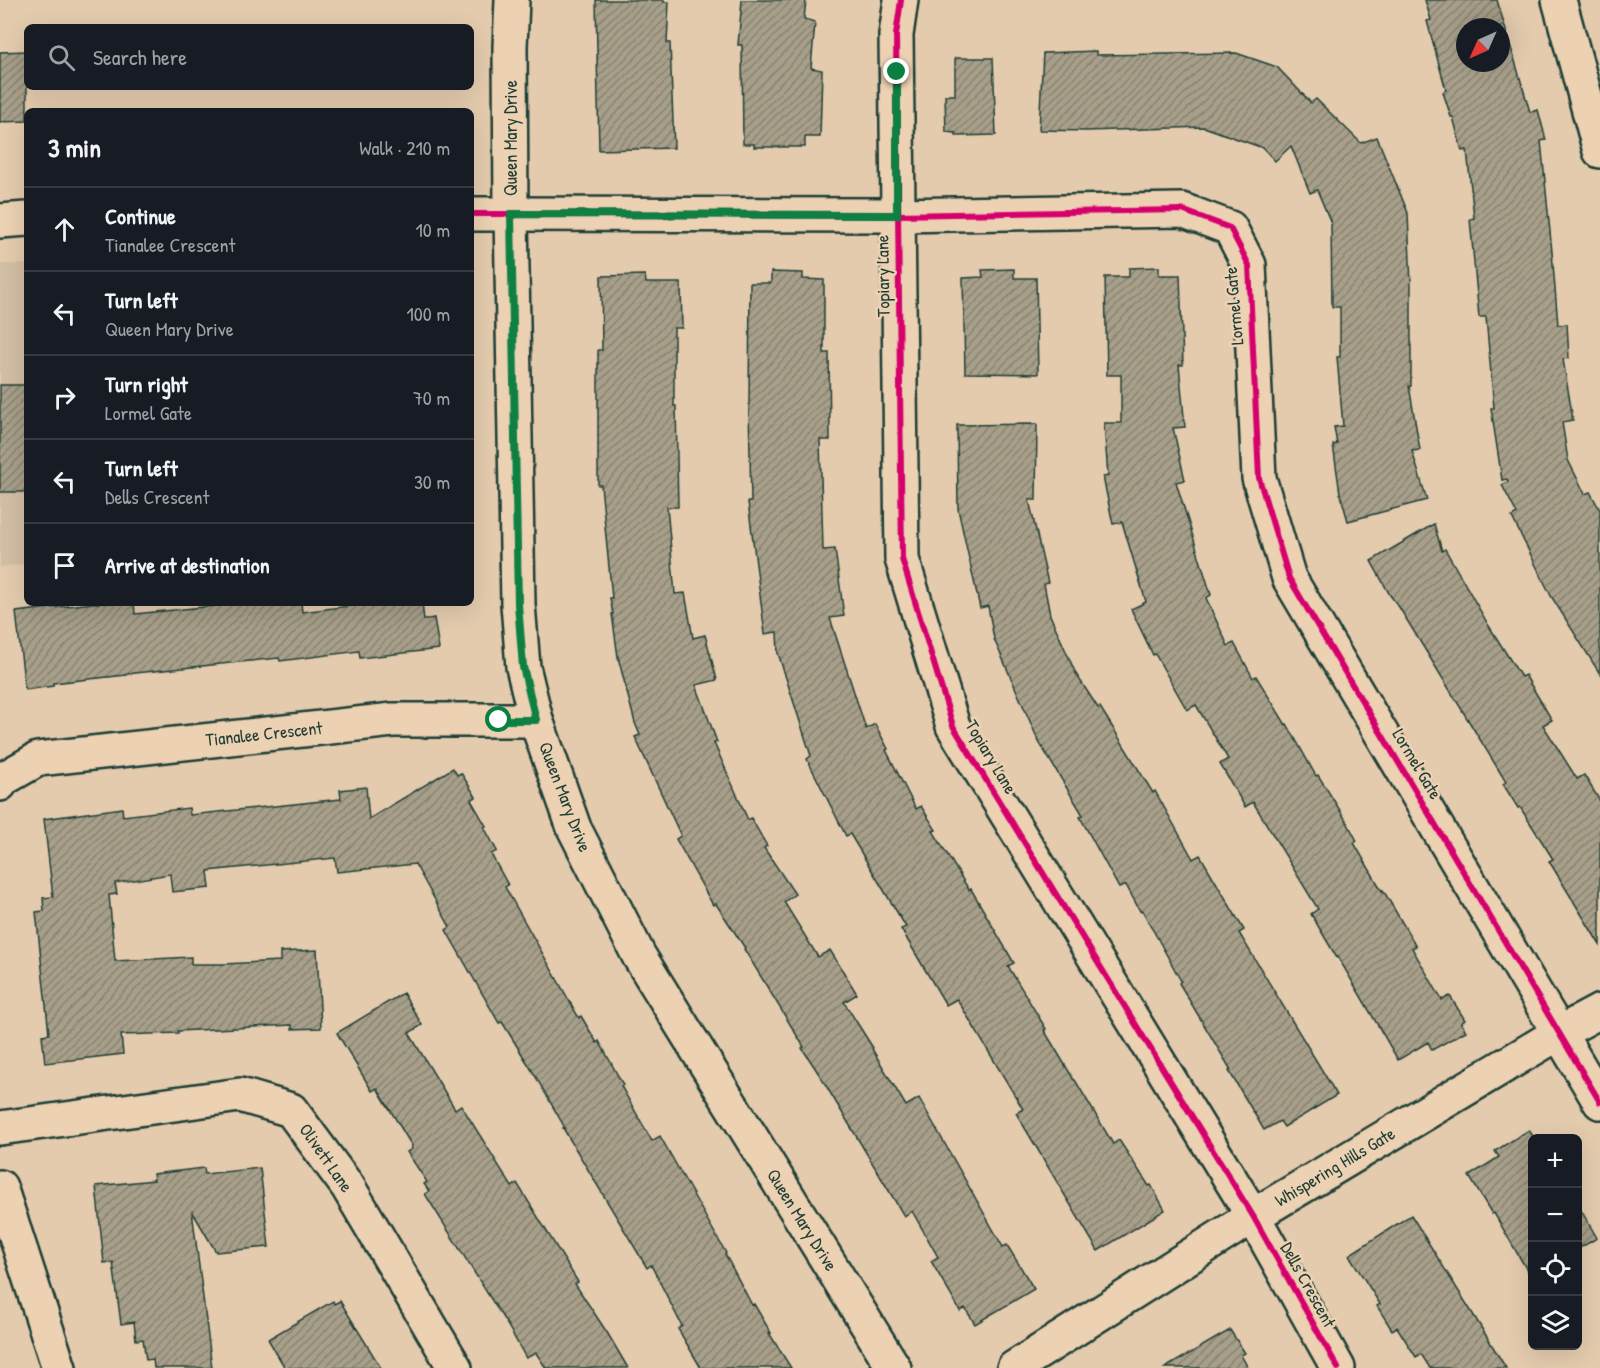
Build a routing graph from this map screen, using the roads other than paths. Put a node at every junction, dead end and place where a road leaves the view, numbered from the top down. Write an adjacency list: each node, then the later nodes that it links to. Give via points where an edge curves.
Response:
1 (512, 0): 7 (street, Queen Mary Drive)
2 (901, 0): 8 (street, via 896,35)
3 (1559, 0): 4 (street)
4 (1600, 151)
5 (0, 214): 9 (street)
6 (474, 214): 7 (street, Lormel Gate)
7 (511, 214): 8 (street, Lormel Gate); 12 (street, Queen Mary Drive, via 518,604 523,667)
8 (897, 215): 15 (street, Lormel Gate, via 1182,210 1230,228 1250,265 1259,478 1289,578); 19 (street, Topiary Lane, via 902,559 953,726)
9 (24, 217)
10 (24, 217): 11 (street)
11 (0, 221)
12 (536, 720): 13 (street, Tianalee Crescent, via 393,720 38,759); 22 (street, Queen Mary Drive, via 574,828 639,957)
13 (0, 784)
14 (1600, 1011): 15 (street, Whispering Hills Gate)
15 (1559, 1032): 16 (street, Lormel Gate); 19 (street, Whispering Hills Gate)
16 (1600, 1102)
17 (0, 1128): 21 (street, Olivett Lane, via 240,1095 291,1110 348,1187)
18 (0, 1187): 20 (street)
19 (1253, 1216): 23 (street, Whispering Hills Gate); 24 (street, Dells Crescent)
20 (59, 1368)
21 (455, 1368)
22 (894, 1368)
23 (1014, 1368)
24 (1338, 1368)

